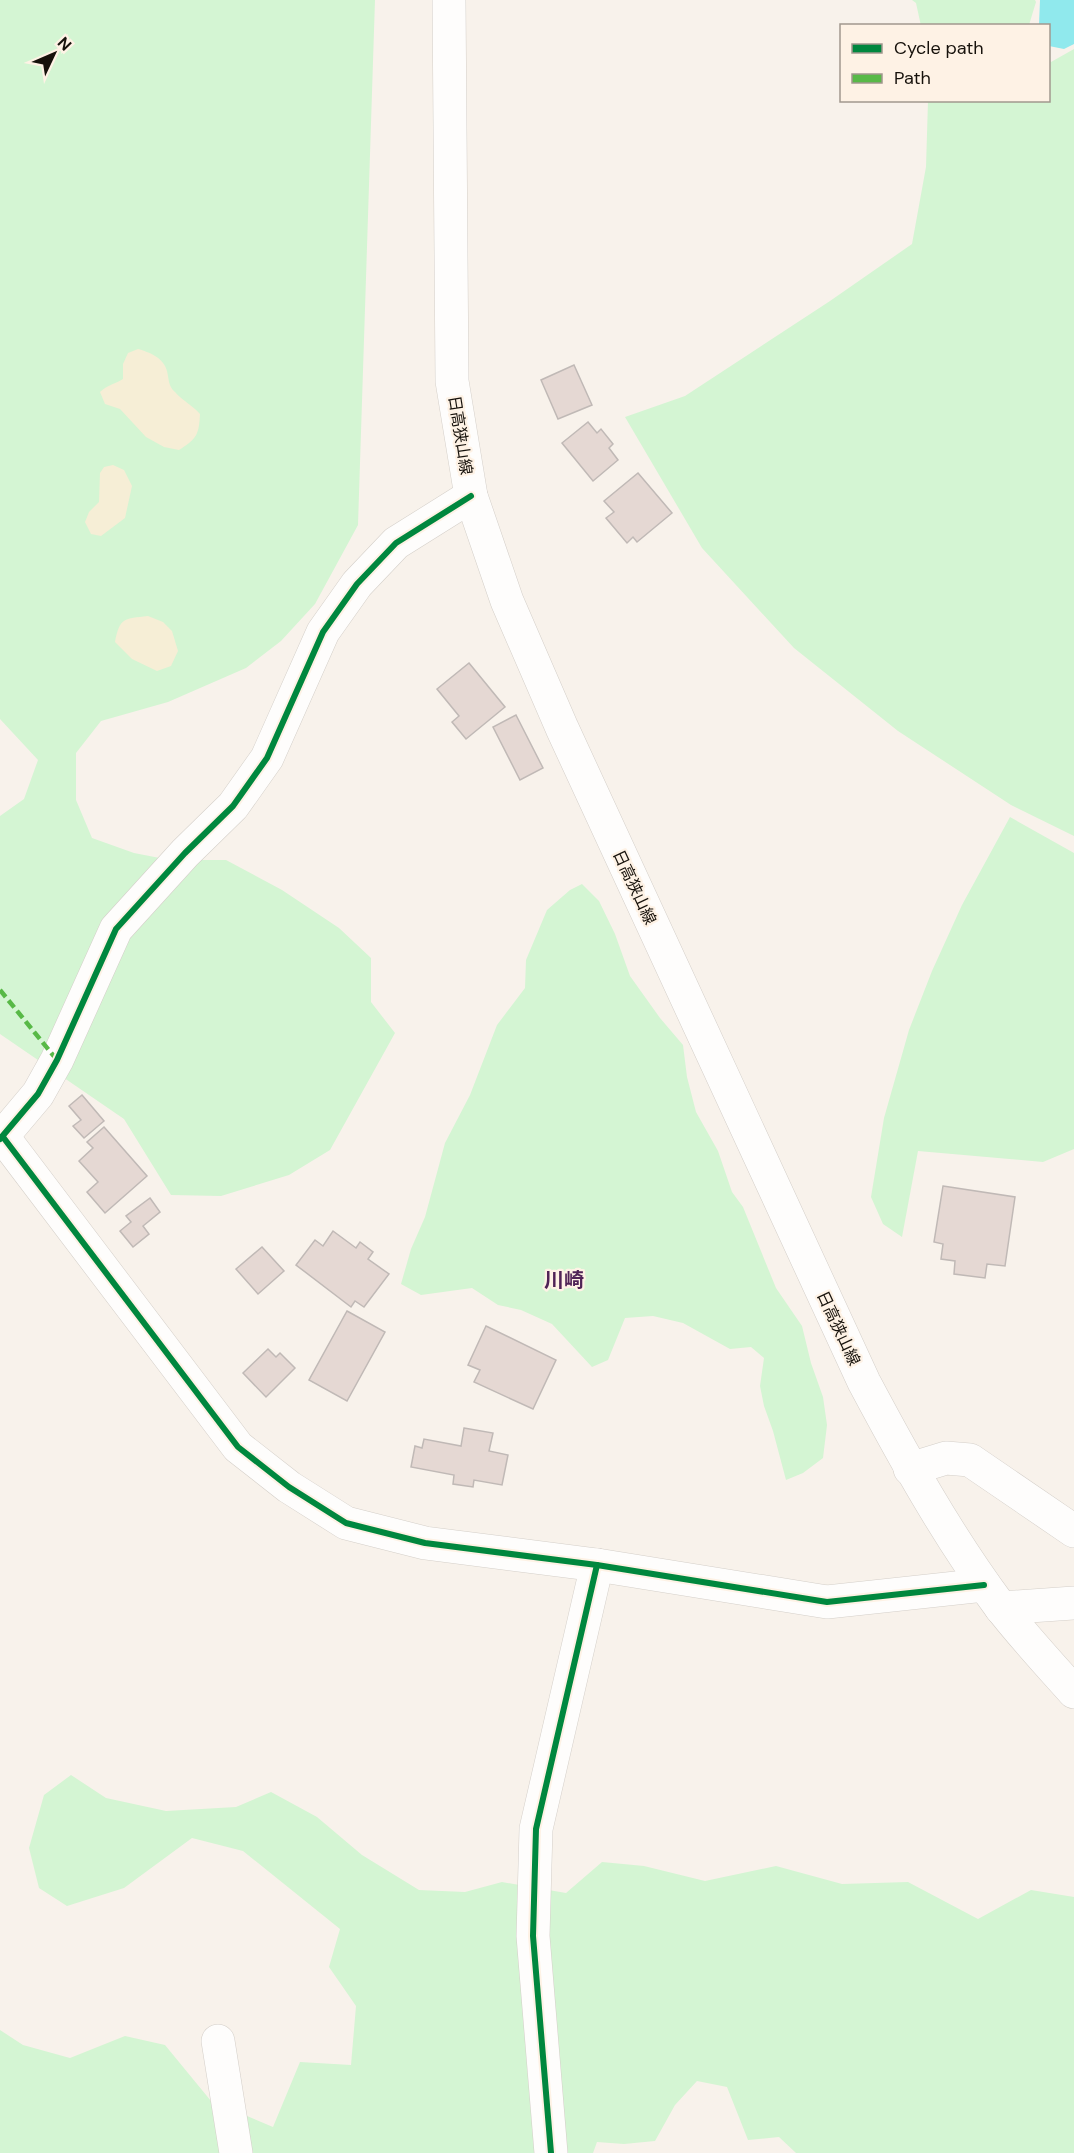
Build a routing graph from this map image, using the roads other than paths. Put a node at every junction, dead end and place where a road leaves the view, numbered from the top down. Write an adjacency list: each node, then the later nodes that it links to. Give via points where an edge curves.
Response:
1 (448, 0): 2 (street, 日高狭山線, via 452,381)
2 (471, 496): 3 (street, via 396,543 357,584 324,632 267,758 233,806 116,929 52,1069 38,1094); 4 (street, 日高狭山線, via 507,601 562,729 864,1382)
3 (2, 1138): 6 (street, via 238,1447 289,1487 346,1523 425,1544)
4 (910, 1469): 5 (street, via 946,1458 970,1460); 7 (street, 日高狭山線)
5 (1074, 1532)
6 (597, 1565): 7 (street, via 827,1602); 12 (street, via 536,1829 533,1936)
7 (993, 1596): 8 (street); 9 (street, 日高狭山線)
8 (1074, 1603)
9 (1074, 1692)
10 (218, 2041): 11 (street)
11 (236, 2153)
12 (551, 2153)

